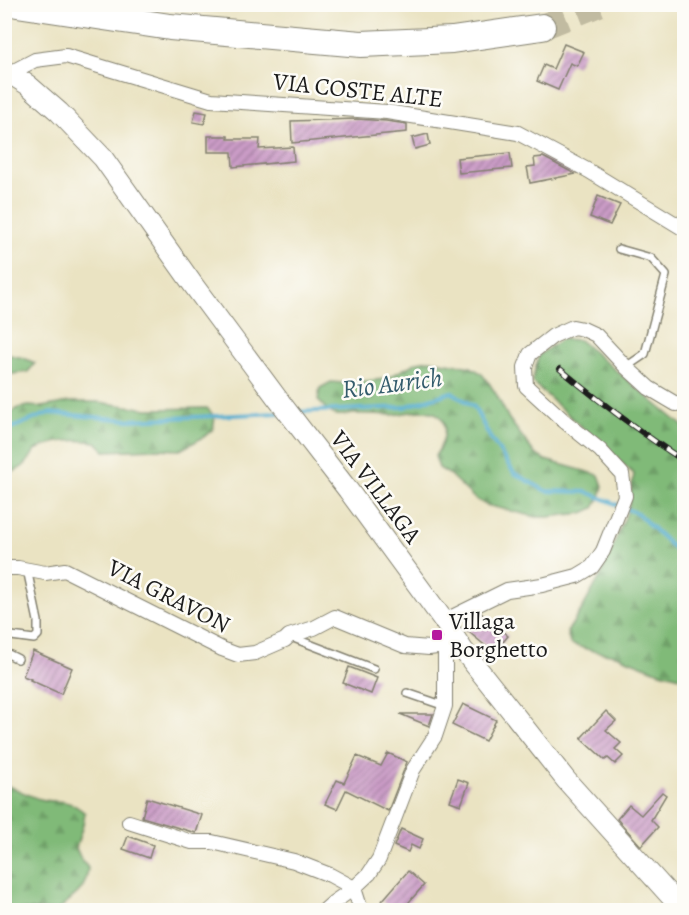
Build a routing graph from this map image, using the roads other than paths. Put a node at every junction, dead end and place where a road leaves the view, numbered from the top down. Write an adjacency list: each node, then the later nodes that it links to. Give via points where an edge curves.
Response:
1 (17, 4): 2 (highway, via 170,27 361,44 452,40)
2 (542, 27)
3 (7, 71): 4 (street, VIA COSTE ALTE, via 35,60 66,56 211,100 387,112 518,133); 10 (street, VIA VILLAGA, via 59,112 103,158)
4 (684, 228)
5 (619, 249): 6 (lane, via 651,258 666,275 645,354)
6 (626, 368): 7 (street, via 676,404); 10 (street, via 596,335 573,327 538,346 525,367 526,386 622,474 625,496 603,551 592,567 577,576 507,590)
7 (684, 402)
8 (4, 568): 9 (street, VIA GRAVON)
9 (27, 570): 11 (lane, via 38,635 34,639); 12 (street, VIA GRAVON, via 65,570 238,655 255,653)
10 (444, 621): 13 (street, VIA VILLAGA)
11 (4, 635)
12 (289, 636): 13 (street, VIA GRAVON, via 335,617 405,646); 16 (lane)
13 (454, 648): 18 (street); 23 (street, VIA VILLAGA)
14 (4, 652): 15 (lane)
15 (18, 659)
16 (374, 669)
17 (407, 693): 18 (lane)
18 (445, 706): 20 (street, via 435,736 413,770 379,859)
19 (129, 822): 20 (street, via 192,842 212,842 294,861)
20 (354, 888): 21 (street); 22 (street)
21 (325, 910)
22 (361, 910)
23 (683, 910)

